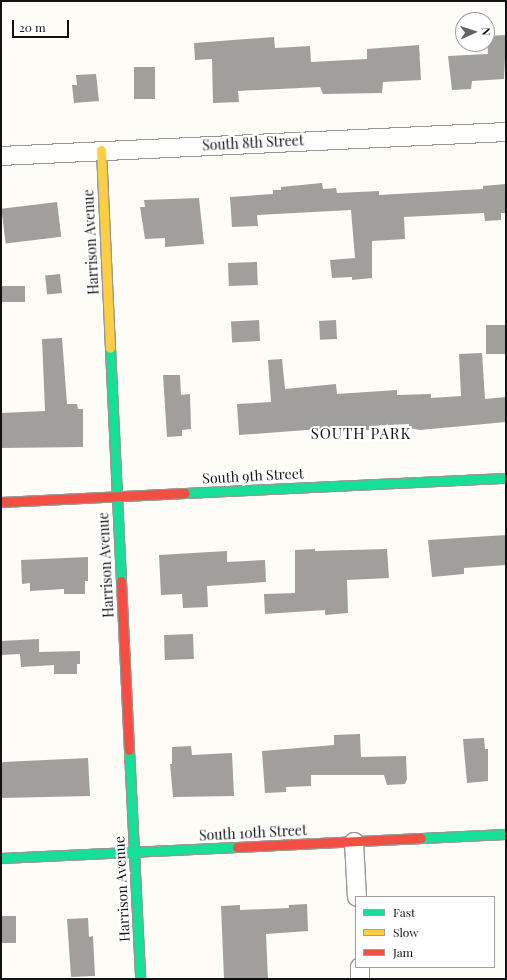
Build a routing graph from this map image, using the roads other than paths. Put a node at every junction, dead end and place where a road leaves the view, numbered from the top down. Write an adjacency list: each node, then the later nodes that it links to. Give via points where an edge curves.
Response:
1 (506, 132): 2 (street, South 8th Street)
2 (101, 150): 3 (street, South 8th Street); 5 (main road, Harrison Avenue)
3 (1, 156)
4 (506, 478): 5 (main road, South 9th Street)
5 (117, 497): 6 (main road, South 9th Street); 9 (main road, Harrison Avenue)
6 (1, 502)
7 (506, 834): 8 (main road, South 10th Street)
8 (354, 842): 9 (main road, South 10th Street); 11 (street)
9 (134, 852): 10 (main road, South 10th Street); 13 (main road, Harrison Avenue)
10 (1, 858)
11 (357, 896)
12 (360, 968): 14 (street)
13 (140, 979)
14 (360, 979)

